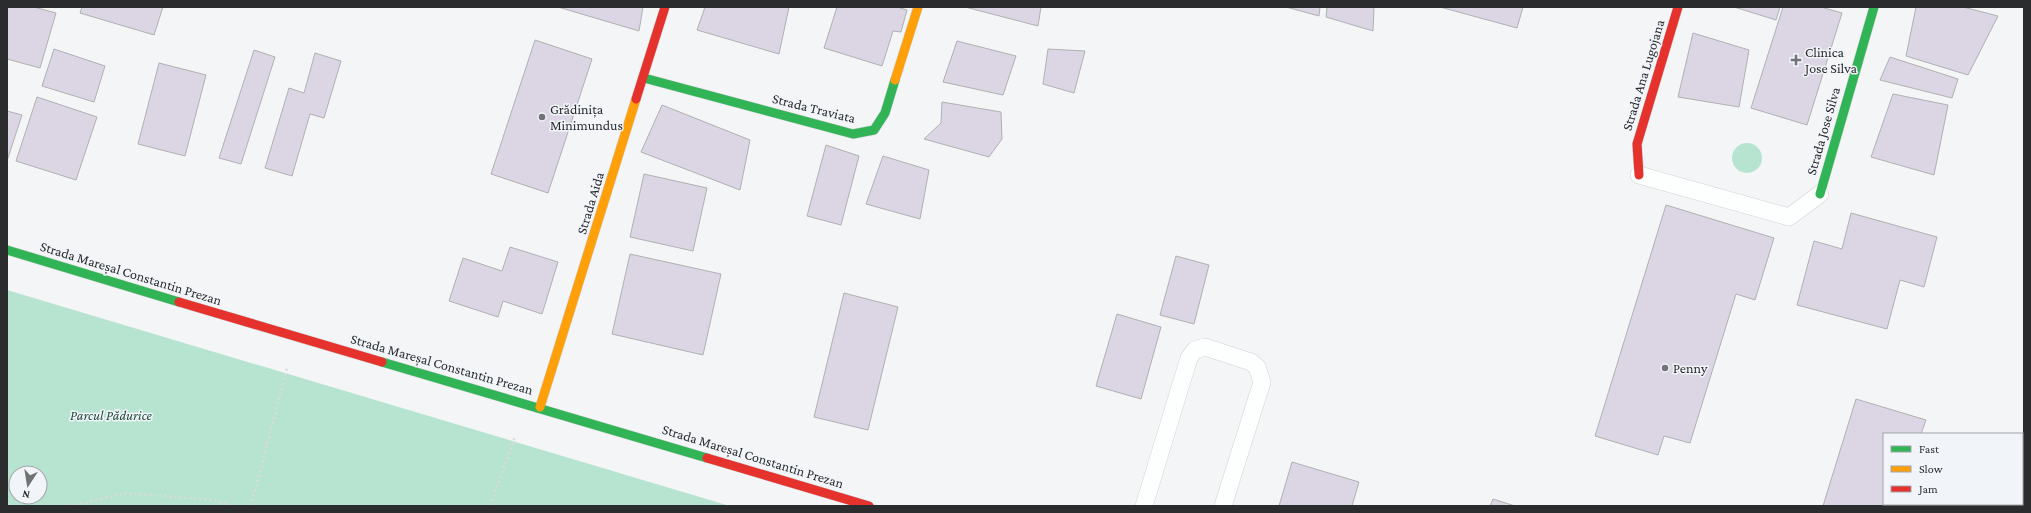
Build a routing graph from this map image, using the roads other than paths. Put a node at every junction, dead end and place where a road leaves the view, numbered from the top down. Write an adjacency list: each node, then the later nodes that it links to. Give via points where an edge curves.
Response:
1 (665, 7): 5 (street, Strada Aida)
2 (918, 7): 5 (street, Strada Traviata, via 886,113 874,130 853,134)
3 (1678, 7): 6 (street, Strada Ana Lugojana, via 1637,144)
4 (1874, 7): 7 (street, Strada Jose Silva)
5 (644, 78): 9 (street, Strada Aida)
6 (1640, 175): 7 (lane, via 1789,217)
7 (1820, 194)
8 (7, 250): 9 (street, Strada Mareșal Constantin Prezan)
9 (540, 407): 10 (street, Strada Mareșal Constantin Prezan)
10 (869, 506)
11 (1144, 506): 12 (lane, via 1189,358 1194,350 1205,347 1251,362 1257,367 1262,382)
12 (1223, 506)

